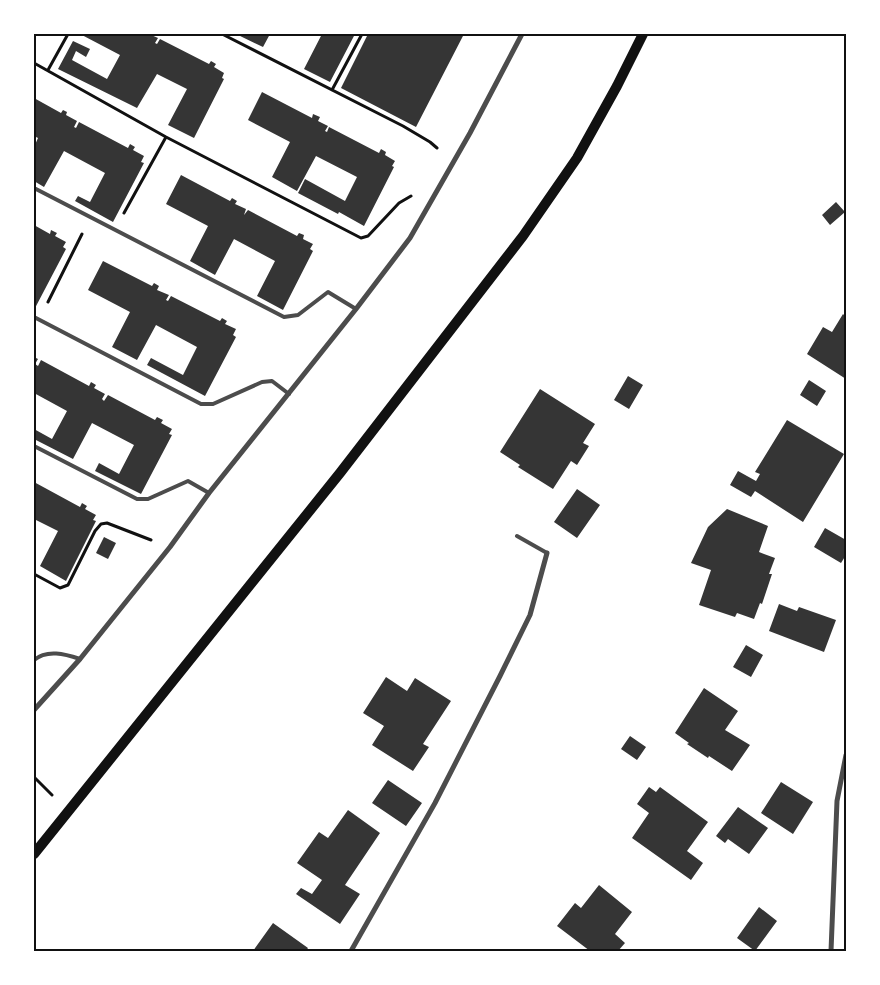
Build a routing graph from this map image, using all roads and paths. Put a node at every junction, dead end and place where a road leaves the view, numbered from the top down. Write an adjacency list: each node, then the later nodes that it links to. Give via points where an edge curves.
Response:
1 (68, 34): 7 (path)
2 (222, 34): 8 (path)
3 (362, 34): 8 (path)
4 (522, 34): 15 (street, via 470,134 410,238)
5 (643, 34): 31 (main road, via 577,158 523,236 340,473)
6 (34, 63): 7 (path)
7 (48, 71): 9 (path)
8 (332, 90): 10 (path, via 403,126)
9 (166, 136): 12 (path, via 361,238 368,236 400,203); 13 (path)
10 (437, 148)
11 (34, 188): 13 (lane)
12 (415, 193)
13 (114, 230): 15 (lane, via 284,317 298,315 328,292)
14 (79, 241): 17 (path)
15 (356, 310): 18 (street)
16 (34, 317): 17 (lane)
17 (39, 319): 18 (lane, via 201,404 214,404 262,382 272,381)
18 (290, 394): 20 (street)
19 (34, 446): 20 (lane, via 137,499 148,499 188,481)
20 (209, 492): 22 (street)
21 (516, 536): 23 (lane)
22 (170, 547): 24 (path, via 106,523 95,531 68,585 60,588); 25 (street)
23 (547, 552): 32 (street, via 530,615 435,804)
24 (34, 574)
25 (80, 659): 26 (lane, via 62,654 40,655); 27 (street)
26 (34, 660)
27 (34, 710)
28 (846, 755): 33 (street, via 837,802)
29 (34, 778): 30 (path)
30 (52, 796)
31 (34, 854)
32 (352, 951)
33 (831, 951)

